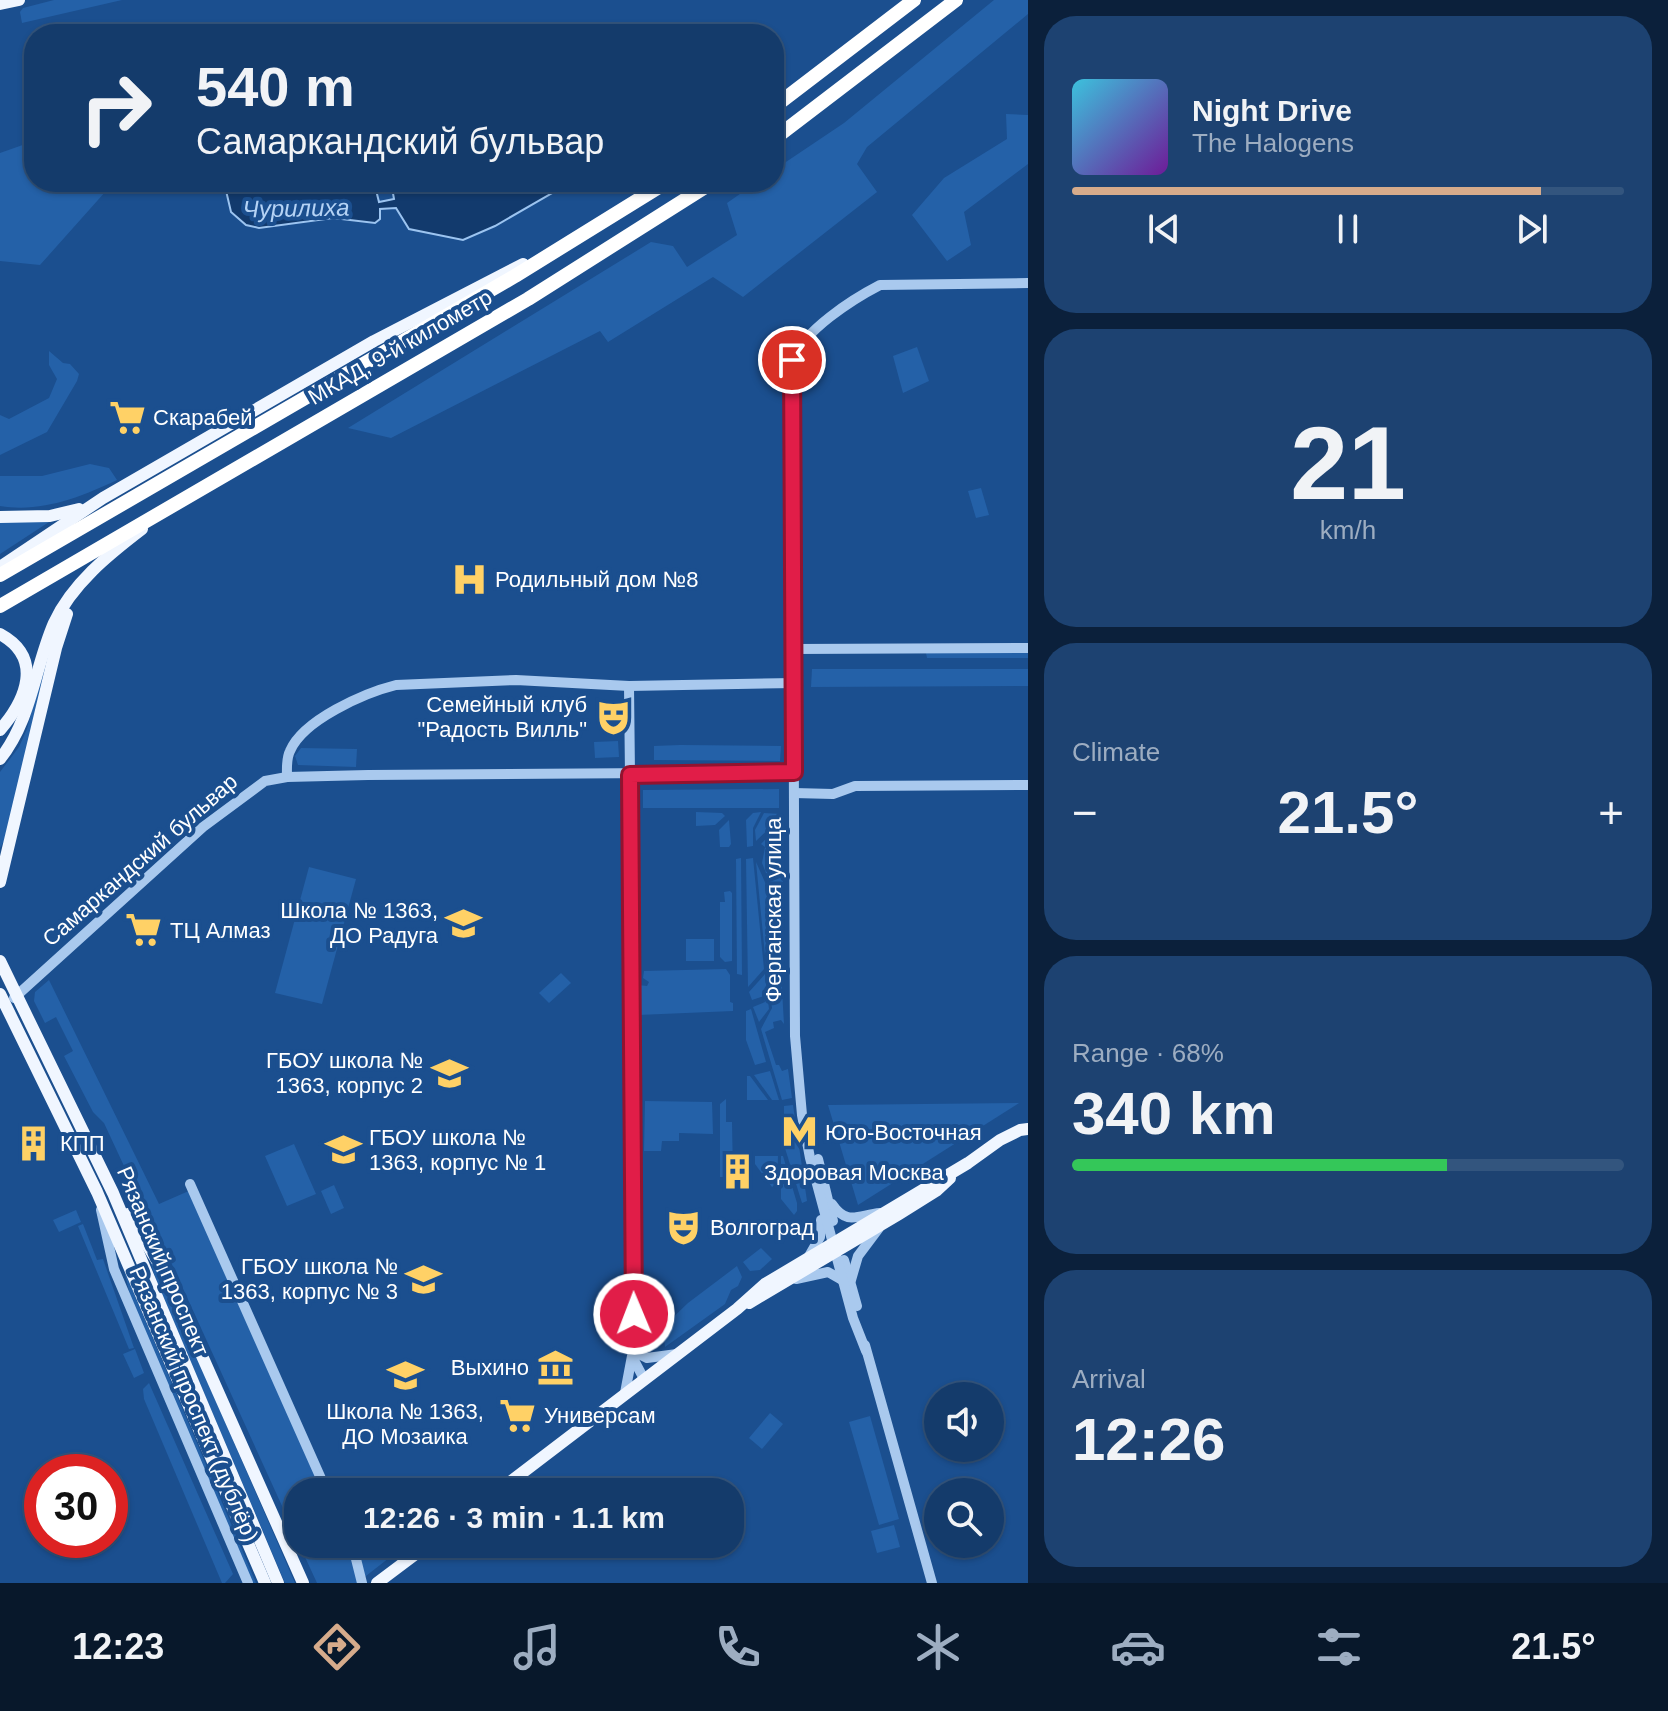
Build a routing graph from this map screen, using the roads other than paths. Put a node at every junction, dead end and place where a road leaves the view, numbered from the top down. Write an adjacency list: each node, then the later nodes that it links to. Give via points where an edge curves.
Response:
1 (19, 0): 4 (main road)
2 (914, 0): 5 (highway)
3 (953, 2): 6 (highway)
4 (0, 4)
5 (784, 99)
6 (784, 131)
7 (651, 192): 9 (highway, МКАД, 9-й километр)
8 (697, 192): 12 (highway, МКАД, 9-й километр, via 528,299)
9 (589, 231): 11 (main road, via 374,341); 15 (highway, МКАД, 9-й километр)
10 (1028, 283): 20 (street, Ферганская улица, via 880,285 797,349 791,373)
11 (103, 498): 13 (main road, via 50,516); 14 (main road)
12 (176, 502): 16 (main road); 17 (highway, МКАД, 9-й километр)
13 (0, 517)
14 (0, 567)
15 (0, 575)
16 (88, 576): 24 (main road, via 55,622 25,718); 30 (main road, via 59,636)
17 (0, 606)
18 (0, 634): 23 (main road, via 18,649 27,671 23,694)
19 (1028, 648): 20 (street)
20 (793, 649): 21 (street, Ферганская улица)
21 (795, 683): 22 (street); 25 (street, Ферганская улица)
22 (629, 686): 26 (street); 27 (street, via 516,680 414,683 376,690 306,732 290,750)
23 (0, 730)
24 (0, 759)
25 (794, 772): 26 (street, Самаркандский бульвар); 29 (street, Ферганская улица)
26 (630, 775): 27 (street, Самаркандский бульвар); 45 (street)
27 (287, 777): 32 (street, Самаркандский бульвар, via 258,784 203,827)
28 (1028, 785): 29 (street, via 855,786 833,794)
29 (794, 793): 38 (street, Ферганская улица, via 793,1003 801,1087)
30 (0, 882)
31 (0, 961): 32 (main road, Рязанский проспект)
32 (17, 996): 33 (street, Самаркандский бульвар); 37 (main road, Рязанский проспект)
33 (3, 999): 36 (main road, Рязанский проспект)
34 (1028, 1129): 39 (main road, via 1000,1140)
35 (190, 1184): 49 (street)
36 (97, 1192): 53 (street, Рязанский проспект (дублёр), via 114,1269); 54 (main road, Рязанский проспект)
37 (113, 1193): 55 (main road, Рязанский проспект); 56 (main road, Рязанский проспект (дублёр), via 167,1277)
38 (823, 1196): 39 (street, via 847,1218); 40 (street, Ферганская улица); 41 (street, via 821,1233)
39 (881, 1219): 40 (main road); 43 (street)
40 (837, 1246): 41 (main road); 42 (main road); 43 (street, Ферганская улица)
41 (808, 1258): 44 (main road, via 756,1290)
42 (791, 1280): 43 (street, via 824,1272); 44 (main road)
43 (846, 1281): 59 (street, Ферганская улица)
44 (737, 1309): 46 (main road)
45 (633, 1351): 46 (street, via 647,1358); 47 (street); 48 (street)
46 (678, 1353): 47 (main road)
47 (644, 1379): 48 (main road)
48 (625, 1393): 50 (main road)
49 (321, 1478)
50 (515, 1478)
51 (354, 1558): 57 (street)
52 (410, 1558): 58 (main road)
53 (248, 1583)
54 (265, 1583)
55 (278, 1583)
56 (303, 1583)
57 (362, 1583)
58 (377, 1583)
59 (932, 1583)

